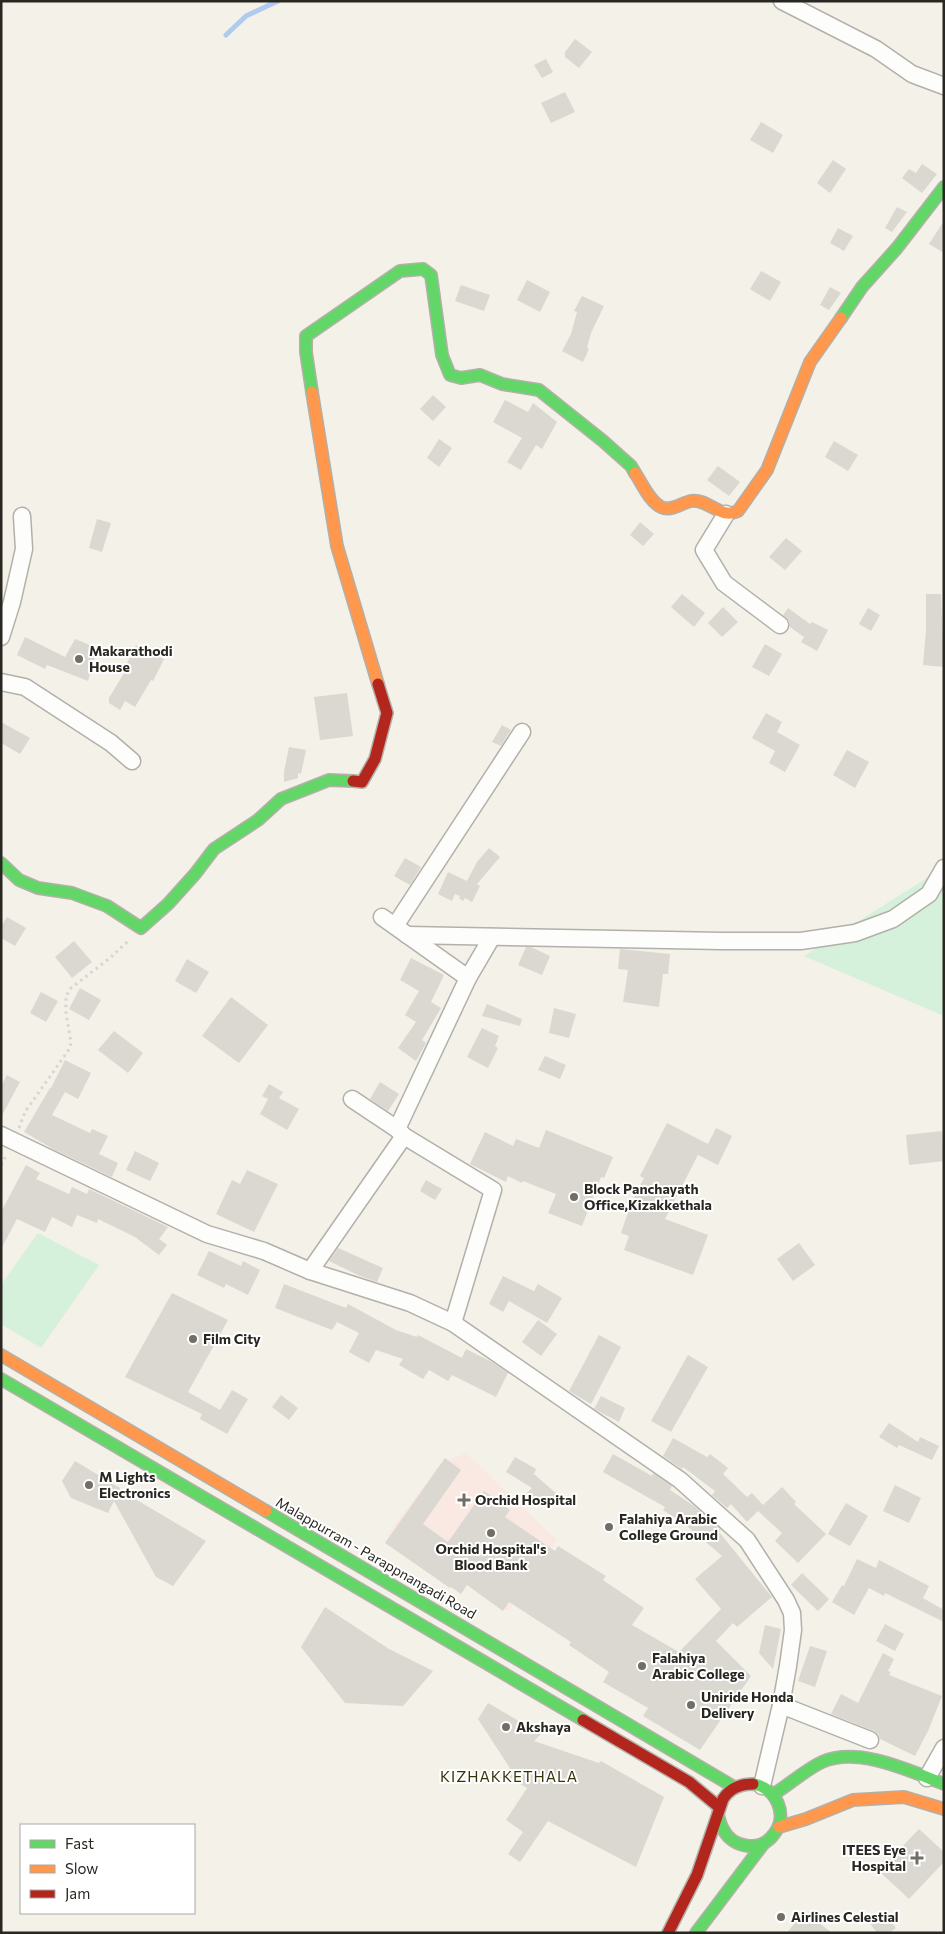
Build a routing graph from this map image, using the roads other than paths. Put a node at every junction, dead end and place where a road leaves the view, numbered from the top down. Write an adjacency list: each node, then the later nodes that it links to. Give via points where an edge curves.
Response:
1 (782, 1): 2 (street, via 876,49 912,74)
2 (944, 86)
3 (944, 187): 4 (main road, via 862,288 813,358 767,470 738,511)
4 (726, 514): 6 (street, via 704,550 724,583); 11 (main road, via 691,501 667,509 659,506 644,489 631,466 539,390 502,384 480,375 461,378 450,375 442,355 431,275 423,269 400,272 306,336 337,546 387,713 376,759 362,782 329,780 281,799 258,820 214,850 168,904 141,928 107,906 72,893 38,888 18,880)
5 (22, 516): 7 (street, via 24,549)
6 (780, 625)
7 (1, 637)
8 (1, 682): 10 (street, via 25,686 111,742)
9 (522, 732): 13 (street)
10 (132, 761)
11 (1, 863)
12 (944, 868): 14 (street, via 929,894 894,919 855,933 800,941)
13 (395, 926): 14 (street); 15 (street)
14 (492, 936): 15 (street)
15 (468, 978): 17 (street)
16 (352, 1099): 17 (street)
17 (401, 1133): 19 (street); 20 (street, via 494,1190)
18 (7, 1138): 19 (street, via 207,1234 264,1251)
19 (310, 1270): 20 (street, via 410,1303)
20 (453, 1322): 23 (street, via 680,1480 747,1540 792,1614 794,1630)
21 (1, 1356): 28 (main road, Malappurram - Parappnangadi Road)
22 (1, 1379): 31 (main road, via 689,1782)
23 (781, 1705): 24 (street); 29 (street)
24 (870, 1740)
25 (944, 1748): 26 (street)
26 (927, 1778): 27 (main road); 29 (main road, via 886,1762 843,1756 822,1762)
27 (944, 1784)
28 (734, 1788): 29 (main road, via 748,1784); 31 (main road, via 728,1792)
29 (768, 1790): 32 (main road, via 780,1804)
30 (944, 1809): 32 (main road, via 904,1797 853,1800)
31 (719, 1811): 33 (main road, via 722,1830 733,1842 743,1846); 34 (main road, via 696,1876)
32 (779, 1827): 33 (main road)
33 (764, 1843): 35 (main road)
34 (668, 1933)
35 (696, 1933)

